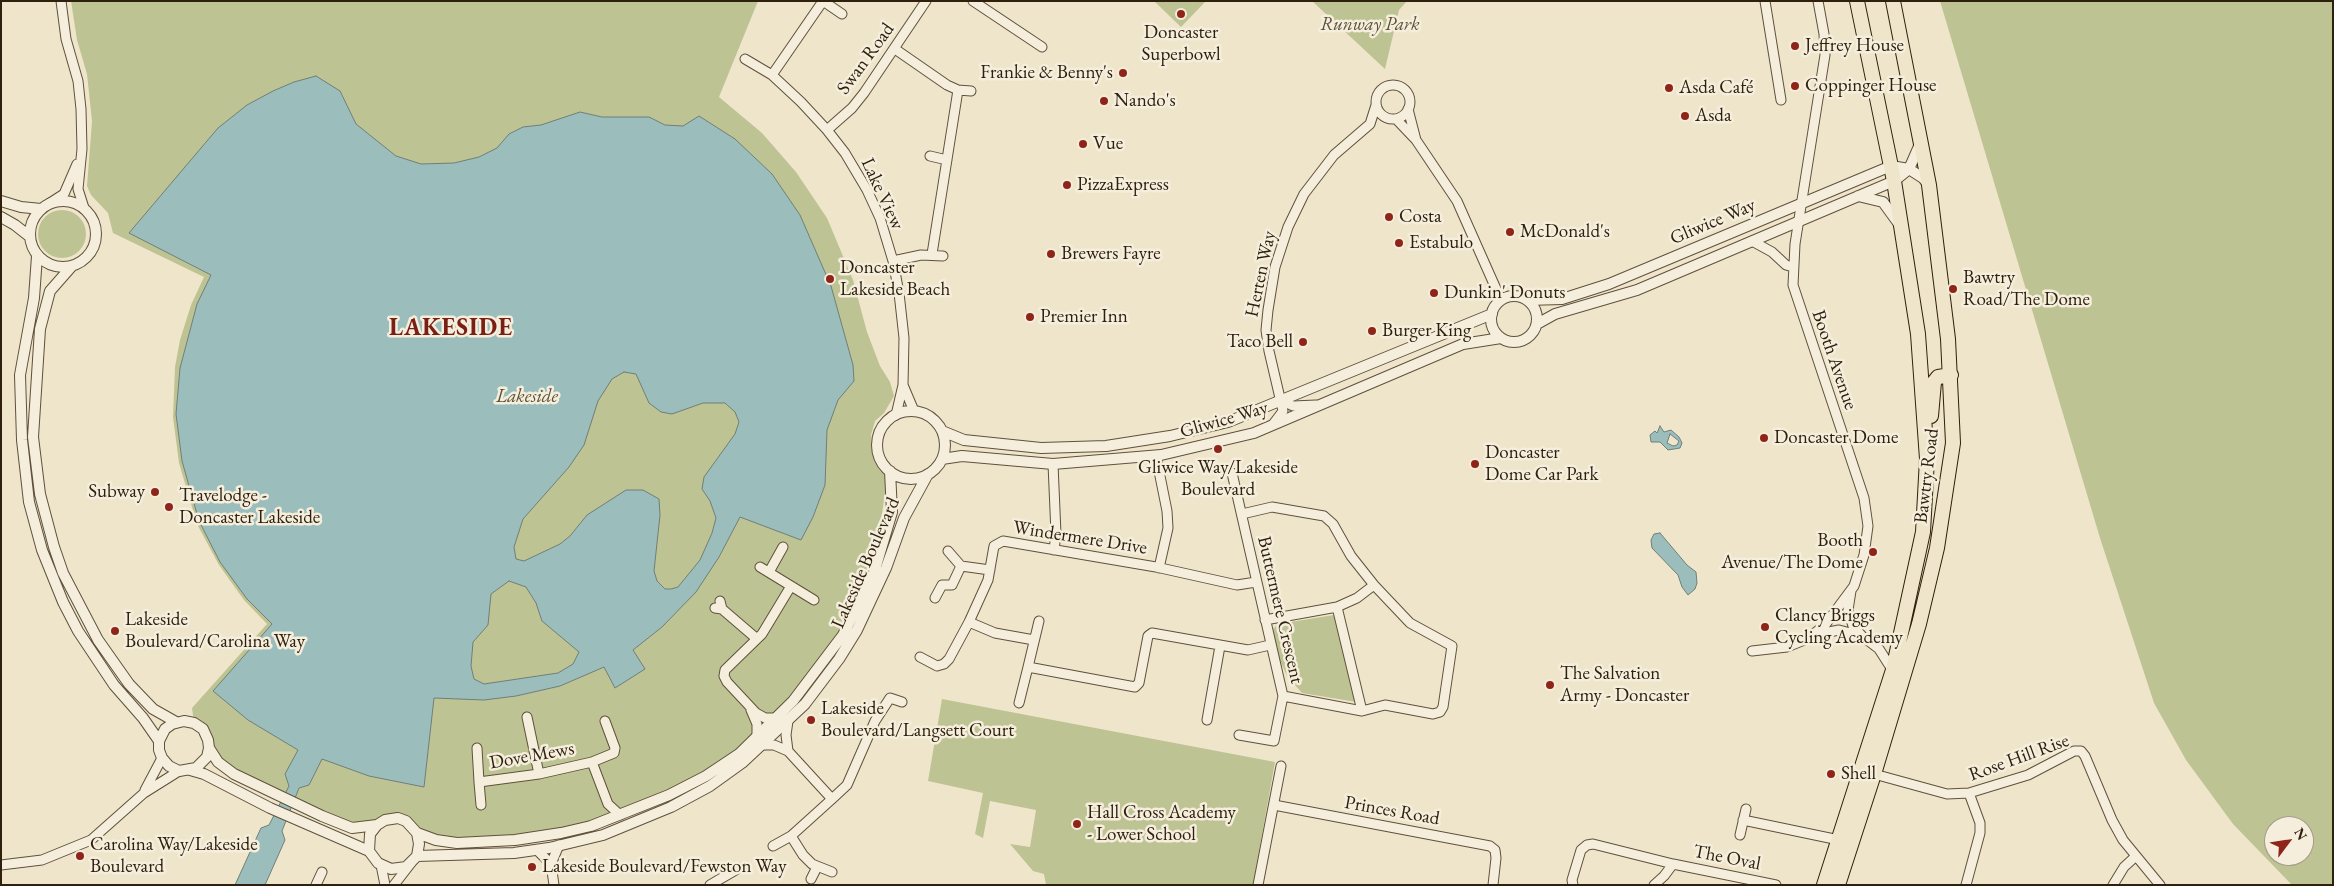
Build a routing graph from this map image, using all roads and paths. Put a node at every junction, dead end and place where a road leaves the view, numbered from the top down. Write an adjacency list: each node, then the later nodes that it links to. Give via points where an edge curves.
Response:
1 (61, 1): 24 (street, via 66,38 78,81)
2 (823, 1): 9 (street); 13 (street)
3 (926, 1): 11 (street, Swan Road)
4 (973, 1): 10 (street)
5 (1764, 1): 16 (street)
6 (1818, 1): 33 (street, Booth Avenue, via 1825,55)
7 (1857, 1): 27 (highway, Bawtry Road)
8 (1893, 1): 23 (highway, Bawtry Road)
9 (842, 14)
10 (1042, 47)
11 (895, 49): 14 (street); 21 (street, Swan Road, via 852,108)
12 (745, 60): 13 (street, Lake View)
13 (772, 75): 21 (street, Lake View)
14 (958, 90): 15 (street); 26 (street)
15 (971, 91)
16 (1781, 100)
17 (1376, 105): 18 (street, via 1377,94 1394,85 1407,94); 19 (street, via 1380,113); 20 (street)
18 (1408, 109): 19 (street); 22 (street)
19 (1393, 119): 20 (street, Herten Way); 22 (street)
20 (1370, 124): 55 (street, Herten Way, via 1327,162 1304,194 1275,267 1266,330 1274,379)
21 (827, 130): 45 (street, Lake View, via 867,190 880,218)
22 (1416, 140): 48 (street, via 1457,201)
23 (1921, 141): 28 (street, Gliwice Way); 30 (highway, Bawtry Road)
24 (82, 149): 34 (street, via 64,194); 35 (street, via 78,189)
25 (930, 156): 26 (street)
26 (947, 160): 42 (street)
27 (1891, 166): 28 (street); 29 (highway, Bawtry Road); 33 (street, Gliwice Way)
28 (1909, 169): 29 (street, Gliwice Way); 30 (street)
29 (1894, 181): 31 (street, Gliwice Way); 38 (highway, Bawtry Road)
30 (1929, 185): 53 (highway, Bawtry Road)
31 (1858, 196): 37 (street, Gliwice Way); 38 (street, via 1883,202)
32 (1, 202): 34 (street, via 21,207)
33 (1802, 202): 37 (street, Booth Avenue); 39 (street, Gliwice Way)
34 (45, 206): 35 (street, via 69,201); 40 (street, via 32,221)
35 (84, 208): 46 (street, via 94,224 95,241 85,259)
36 (1, 217): 40 (street)
37 (1798, 221): 41 (street, Gliwice Way); 47 (street, Booth Avenue)
38 (1901, 227): 61 (highway, Bawtry Road, via 1918,334)
39 (1734, 232): 41 (street); 49 (street, Gliwice Way, via 1626,277 1562,299)
40 (29, 236): 43 (street)
41 (1752, 241): 47 (street); 51 (street, Gliwice Way, via 1637,290 1554,314)
42 (932, 254): 44 (street); 45 (street)
43 (37, 256): 46 (street, via 61,268); 111 (street, via 34,298 20,375 22,440 29,502 42,550 78,631 114,685)
44 (944, 256)
45 (893, 261): 54 (street, Lake View, via 904,341)
46 (72, 266): 109 (street, via 50,290 40,329 33,437 40,494 63,573 98,640 147,703)
47 (1792, 267): 80 (street, Booth Avenue, via 1797,303 1864,498 1868,526 1866,542)
48 (1501, 300): 49 (street, via 1510,296); 50 (street)
49 (1527, 300): 51 (street, via 1535,308)
50 (1492, 314): 52 (street, via 1491,323); 55 (street, Gliwice Way)
51 (1537, 324): 52 (street, via 1529,338 1522,342)
52 (1501, 338): 56 (street, Gliwice Way, via 1464,344)
53 (1951, 376): 61 (highway, via 1938,377 1934,382); 98 (highway, Bawtry Road, via 1953,442 1937,548)
54 (903, 385): 57 (street, Lake View); 58 (street, Lake View)
55 (1282, 401): 56 (street, via 1293,406); 59 (street, via 1284,411); 60 (street, Gliwice Way, via 1228,422 1170,436 1106,446 1041,448 964,440)
56 (1322, 405): 59 (street, Gliwice Way)
57 (914, 410): 58 (street); 60 (street, via 936,421)
58 (896, 415): 65 (street, via 884,424 878,436 877,448 882,462)
59 (1272, 425): 62 (street, Gliwice Way, via 1254,433)
60 (942, 431): 63 (street, via 945,443)
61 (1927, 454): 97 (highway, Bawtry Road, via 1923,532)
62 (1156, 456): 64 (street, Gliwice Way); 74 (street, via 1168,511 1168,528)
63 (942, 459): 64 (street, Gliwice Way, via 962,456); 67 (street)
64 (1053, 464): 70 (street)
65 (890, 471): 67 (street, via 902,478 914,479); 105 (street, Lakeside Boulevard, via 892,512 873,576 843,635 793,701)
66 (1232, 473): 68 (street, Buttermere Crescent)
67 (928, 474): 108 (street, Lakeside Boulevard, via 904,518 886,568 857,630 811,696)
68 (1242, 514): 77 (street, Buttermere Crescent); 78 (street, Buttermere Crescent, via 1272,507 1324,516 1333,524 1351,556)
69 (783, 547): 76 (street)
70 (1054, 550): 74 (street, Windermere Drive); 75 (street, Windermere Drive, via 1003,542 994,546)
71 (948, 551): 72 (street)
72 (961, 566): 75 (street); 81 (street, via 952,585 942,585)
73 (760, 567): 76 (street)
74 (1158, 568): 77 (street, Windermere Drive, via 1237,585)
75 (990, 570): 87 (street, Windermere Drive)
76 (769, 572): 79 (street)
77 (1256, 582): 85 (street, Buttermere Crescent)
78 (1374, 585): 84 (street); 103 (street, Buttermere Crescent, via 1410,623 1452,646 1440,712 1433,714 1385,705)
79 (791, 586): 82 (street); 89 (street)
80 (1852, 589): 88 (street, via 1848,610 1853,626); 90 (street, Booth Avenue, via 1825,626)
81 (935, 598)
82 (814, 600)
83 (719, 606): 89 (street)
84 (1337, 607): 85 (street); 103 (street)
85 (1265, 620): 92 (street, Buttermere Crescent)
86 (1039, 621): 91 (street)
87 (969, 622): 91 (street, via 996,633); 95 (street, Windermere Drive, via 944,664 937,666)
88 (1862, 636): 90 (street, via 1830,630); 97 (street, via 1879,648)
89 (757, 639): 102 (street, via 725,670 724,676)
90 (1807, 639): 94 (street, Booth Avenue, via 1787,647)
91 (1034, 640): 96 (street)
92 (1270, 645): 93 (street, via 1248,650); 99 (street, Buttermere Crescent)
93 (1220, 646): 96 (street, via 1152,633 1148,636 1135,687); 106 (street)
94 (1752, 651)
95 (920, 657)
96 (1028, 667): 101 (street)
97 (1893, 670): 98 (street); 138 (highway, Bawtry Road)
98 (1902, 684): 122 (highway, Bawtry Road)
99 (1283, 696): 103 (street, Buttermere Crescent); 110 (street, via 1274,741)
100 (902, 702): 126 (street, via 890,698 875,721 847,785)
101 (1019, 703)
102 (750, 708): 105 (street, via 765,718); 112 (street, via 757,722)
103 (1362, 711)
104 (527, 717): 121 (street)
105 (775, 718): 112 (street, Lakeside Boulevard)
106 (1207, 720)
107 (605, 721): 117 (street, Dove Mews, via 616,750)
108 (788, 721): 112 (street, Lakeside Boulevard); 115 (street)
109 (176, 722): 111 (street, via 165,729); 113 (street, via 184,720 203,729)
110 (1240, 735)
111 (159, 741): 116 (street)
112 (759, 741): 115 (street); 131 (street, Lakeside Boulevard, via 706,776); 139 (street, Lakeside Boulevard, via 710,786 671,807 603,835)
113 (209, 748): 119 (street, via 202,763); 134 (street, via 218,762 234,774 314,813 352,828)
114 (477, 748): 123 (street, Dove Mews)
115 (788, 751): 126 (street)
116 (162, 758): 120 (street); 124 (street)
117 (592, 762): 121 (street, Dove Mews); 127 (street, Dove Mews)
118 (1282, 766): 129 (street)
119 (190, 770): 120 (street); 142 (street)
120 (179, 771): 124 (street)
121 (539, 774): 123 (street, Dove Mews)
122 (1874, 774): 125 (street, Rose Hill Rise, via 1948,794); 166 (highway, Bawtry Road)
123 (479, 782): 128 (street, Dove Mews)
124 (144, 793): 147 (street, via 91,840 42,860)
125 (1969, 793): 143 (street, Rose Hill Rise, via 2028,775 2074,751 2081,752 2112,820); 167 (street, via 1980,823 1980,833)
126 (832, 799): 137 (street)
127 (608, 804): 131 (street, Dove Mews); 133 (street)
128 (481, 805)
129 (1274, 805): 160 (street); 161 (street, Princes Road, via 1490,846 1495,850 1496,858)
130 (1746, 809): 132 (street)
131 (620, 815): 133 (street, Lakeside Boulevard)
132 (1743, 820): 136 (street); 138 (street)
133 (602, 822): 135 (street, Lakeside Boulevard, via 561,834 515,840 457,843)
134 (377, 824): 135 (street, via 398,818 406,821); 142 (street, via 370,834)
135 (417, 833): 144 (street, via 420,844)
136 (1740, 835)
137 (791, 836): 140 (street); 149 (street, via 803,855)
138 (1839, 840): 165 (highway, Bawtry Road)
139 (559, 845): 141 (street, Lakeside Boulevard); 145 (street)
140 (773, 846)
141 (537, 850): 144 (street, Lakeside Boulevard); 145 (street)
142 (369, 851): 148 (street)
143 (2136, 856): 168 (street, via 2124,867); 169 (street, Rose Hill Rise)
144 (414, 859): 148 (street, via 399,869); 157 (street)
145 (551, 864): 158 (street)
146 (1673, 864): 162 (street, The Oval, via 1587,845 1581,850); 163 (street, The Oval); 164 (street, The Oval)
147 (1, 865)
148 (381, 865): 156 (street)
149 (817, 867): 152 (street); 153 (street)
150 (739, 868): 154 (street)
151 (322, 872): 155 (street)
152 (832, 872)
153 (811, 879)
154 (724, 882): 159 (street)
155 (316, 885)
156 (385, 885)
157 (394, 885)
158 (554, 885)
159 (710, 885)
160 (1258, 885)
161 (1493, 885)
162 (1573, 885)
163 (1654, 885)
164 (1776, 885)
165 (1824, 885)
166 (1838, 885)
167 (1966, 885)
168 (2113, 885)
169 (2160, 885)

